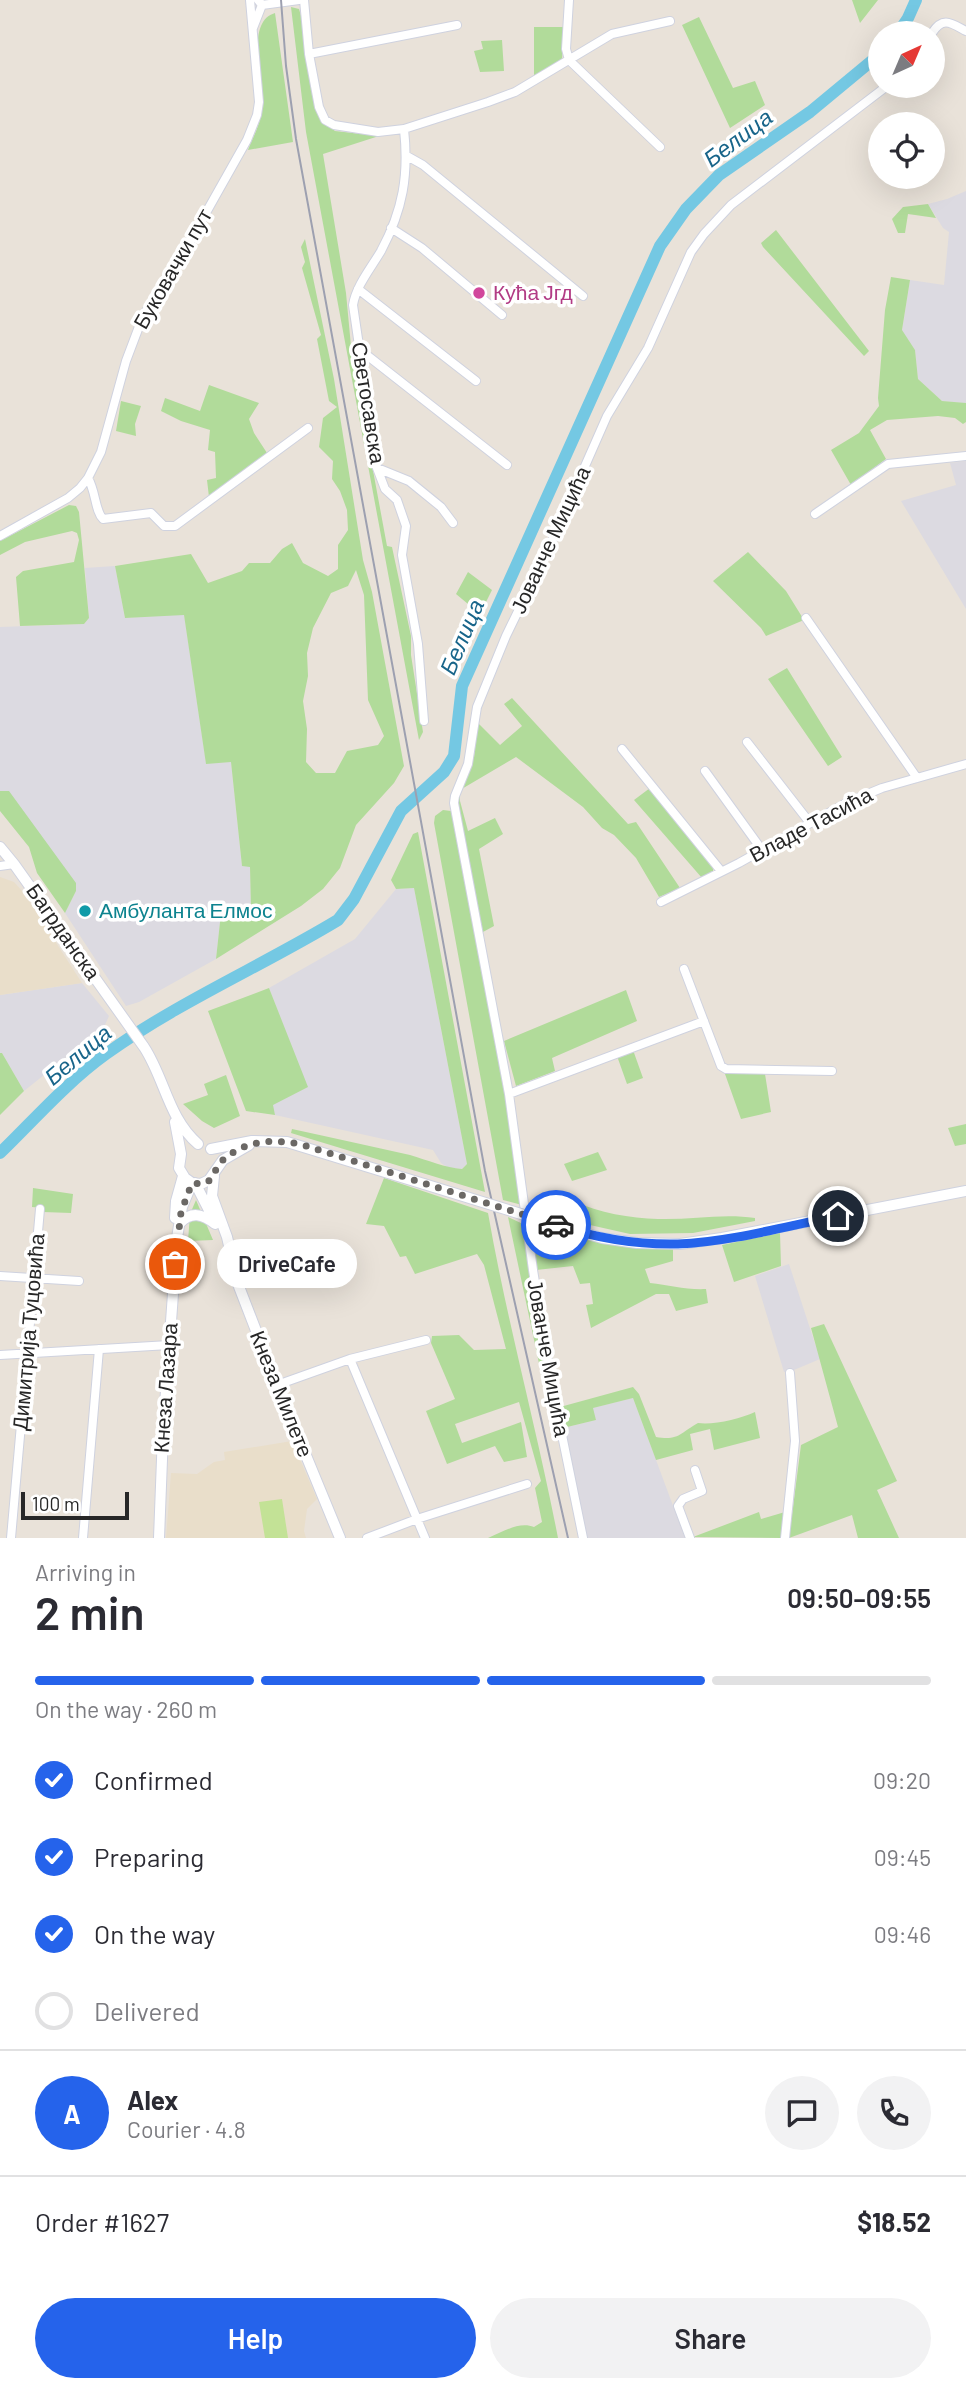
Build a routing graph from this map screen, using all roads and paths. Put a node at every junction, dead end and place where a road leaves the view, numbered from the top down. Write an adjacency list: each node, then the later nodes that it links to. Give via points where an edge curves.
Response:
1 (250, 0): 8 (street, Буковачки пут)
2 (302, 0): 4 (street); 10 (street)
3 (569, 0): 11 (street)
4 (260, 3): 8 (street)
5 (670, 21): 11 (street, via 612,34)
6 (945, 24): 9 (street)
7 (457, 25): 10 (street)
8 (252, 31): 26 (street, Буковачки пут, via 259,102 253,127 143,316 126,360 102,452)
9 (966, 31)
10 (309, 54): 13 (street, via 325,120 347,128)
11 (569, 60): 13 (street, via 515,92); 14 (street)
12 (871, 98): 47 (street, Јованче Мицића, via 731,205 691,252 648,348 607,416 477,707 468,764 454,803)
13 (404, 129): 15 (street, Светосавска)
14 (660, 146)
15 (407, 156): 16 (street, Светосавска, via 404,192); 18 (street)
16 (391, 228): 17 (street, Светосавска); 19 (street)
17 (358, 289): 20 (street, Светосавска, via 353,305); 21 (street)
18 (583, 296)
19 (502, 315)
20 (359, 349): 24 (street); 25 (street, Светосавска)
21 (477, 381)
22 (307, 428): 26 (street, via 175,526 164,526 151,513 103,519)
23 (966, 456): 27 (street, via 888,464)
24 (507, 465)
25 (377, 468): 28 (street, via 409,481); 31 (street, Светосавска, via 385,489 397,500 406,526 402,555 418,644)
26 (88, 478): 29 (street, Буковачки пут, via 68,498)
27 (815, 514)
28 (453, 523)
29 (0, 536)
30 (806, 618): 36 (street)
31 (424, 721)
32 (747, 742): 37 (street)
33 (622, 749): 42 (street)
34 (966, 764): 36 (street, Владе Тасића)
35 (705, 771): 39 (street)
36 (917, 778): 37 (street, Владе Тасића, via 848,802)
37 (810, 823): 39 (street, Владе Тасића)
38 (0, 847): 40 (street, Багрданска)
39 (762, 850): 42 (street, Владе Тасића)
40 (14, 864): 41 (street); 48 (street, Багрданска, via 144,1047)
41 (0, 866)
42 (721, 871): 43 (street, Владе Тасића)
43 (661, 902)
44 (684, 969): 45 (street)
45 (704, 1021): 46 (street, via 726,1069); 47 (street)
46 (832, 1071)
47 (509, 1094): 82 (street, Јованче Мицића, via 552,1386)
48 (171, 1110): 50 (street); 52 (street)
49 (258, 1141): 51 (street); 53 (street); 56 (street, bridge, via 300,1144 560,1226 637,1243 680,1244 722,1238)
50 (198, 1144): 51 (street); 52 (street)
51 (211, 1149): 53 (street)
52 (181, 1154): 55 (street, via 178,1165)
53 (218, 1164): 54 (street)
54 (214, 1176): 55 (street, via 204,1183); 61 (street, Кнеза Милете, via 212,1196)
55 (190, 1181): 58 (street, Кнеза Лазара); 59 (street, Кнеза Милете, via 204,1198); 60 (street, Кнеза Лазара, via 176,1201)
56 (966, 1191)
57 (40, 1209): 63 (street, Димитрија Туцовића)
58 (180, 1223): 59 (street, via 197,1214); 60 (street, Кнеза Лазара)
59 (215, 1224): 61 (street, Кнеза Милете)
60 (177, 1238): 66 (street, Кнеза Лазара)
61 (228, 1248): 72 (street, Кнеза Милете)
62 (0, 1276): 63 (street)
63 (33, 1277): 64 (street); 68 (street, Димитрија Туцовића)
64 (79, 1280)
65 (426, 1340): 70 (street)
66 (169, 1345): 67 (street); 78 (street, Кнеза Лазара)
67 (99, 1349): 68 (street); 77 (street)
68 (28, 1354): 69 (street); 76 (street, Димитрија Туцовића)
69 (0, 1355)
70 (350, 1359): 72 (street); 75 (street)
71 (790, 1373): 84 (street, via 795,1441)
72 (276, 1385): 79 (street, Кнеза Милете)
73 (695, 1470): 83 (street, via 702,1491 678,1506)
74 (527, 1484): 75 (street)
75 (417, 1519): 80 (street); 81 (street)
76 (11, 1538)
77 (83, 1538)
78 (159, 1538)
79 (340, 1538)
80 (367, 1538)
81 (425, 1538)
82 (583, 1538)
83 (690, 1538)
84 (785, 1538)

